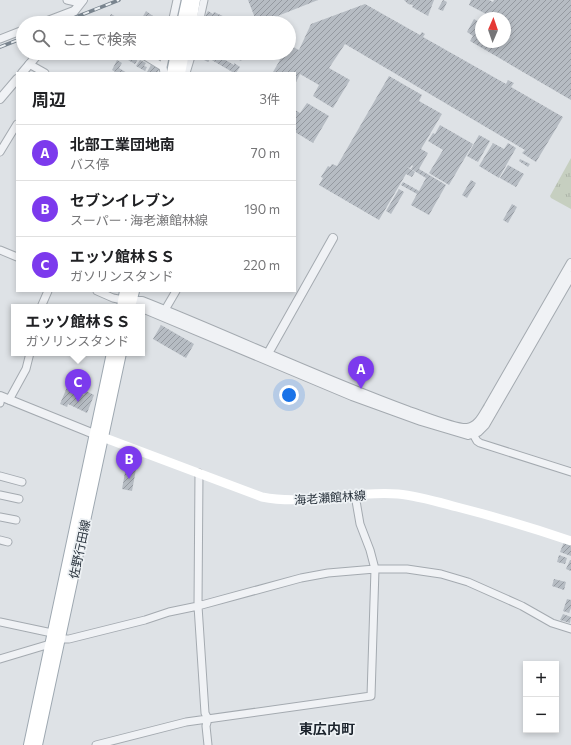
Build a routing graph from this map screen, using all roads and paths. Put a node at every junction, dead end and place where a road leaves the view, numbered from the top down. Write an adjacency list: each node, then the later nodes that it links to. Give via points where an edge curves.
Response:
1 (67, 0): 6 (street)
2 (177, 0): 9 (street)
3 (187, 0): 10 (main road)
4 (196, 0): 11 (main road)
5 (204, 0): 12 (street)
6 (79, 4): 7 (street); 8 (street)
7 (55, 16)
8 (70, 16)
9 (174, 16)
10 (184, 16)
11 (193, 16)
12 (201, 16)
13 (16, 32): 14 (street)
14 (0, 38)
15 (33, 60): 21 (street)
16 (149, 60): 22 (street)
17 (165, 60): 22 (street)
18 (175, 60): 25 (main road)
19 (183, 60): 26 (main road)
20 (190, 60): 27 (street)
21 (29, 64): 23 (street); 24 (street)
22 (163, 70)
23 (23, 72)
24 (42, 72)
25 (172, 72)
26 (180, 72)
27 (186, 72)
28 (16, 80): 29 (street)
29 (1, 97)
30 (16, 126): 31 (street)
31 (0, 152)
32 (333, 238): 48 (street)
33 (0, 250): 34 (street)
34 (16, 257)
35 (571, 263): 48 (street, via 488,407 472,427 460,427 380,400)
36 (571, 276): 51 (street, via 485,425)
37 (48, 292): 42 (street)
38 (99, 292): 41 (street)
39 (134, 292): 41 (main road)
40 (175, 292): 44 (street)
41 (131, 303): 44 (street, via 142,301)
42 (42, 304)
43 (145, 307): 44 (street)
44 (164, 313): 48 (street)
45 (29, 356): 50 (street, via 26,368)
46 (111, 356): 52 (main road, 佐野行田線)
47 (120, 356): 52 (main road, 佐野行田線)
48 (266, 357): 51 (street, via 370,403 462,434)
49 (0, 398): 50 (street)
50 (9, 400): 52 (street)
51 (473, 434): 53 (street, via 480,443)
52 (98, 436): 54 (main road, 海老瀬館林線); 69 (main road, 佐野行田線)
53 (571, 472)
54 (199, 474): 58 (main road, 海老瀬館林線, via 274,499 300,500); 66 (street)
55 (0, 476): 56 (street)
56 (22, 482)
57 (0, 495): 59 (street)
58 (355, 495): 63 (main road, 海老瀬館林線, via 416,497 512,521); 65 (street, via 360,524)
59 (18, 498)
60 (0, 517): 61 (street)
61 (16, 520)
62 (0, 540): 64 (street)
63 (571, 541)
64 (8, 542)
65 (375, 569): 66 (street, via 301,578); 68 (street, via 407,569 441,574 468,582 522,606 552,623); 72 (street, via 371,696)
66 (198, 606): 69 (street, via 69,639); 72 (street, via 205,713)
67 (0, 622): 69 (street)
68 (571, 629)
69 (56, 636): 70 (main road, 佐野行田線); 74 (main road, 佐野行田線)
70 (50, 644): 71 (street); 73 (main road, 佐野行田線)
71 (0, 659)
72 (208, 719): 75 (street, via 186,722); 76 (street)
73 (29, 745)
74 (37, 745)
75 (96, 745)
76 (208, 745)

